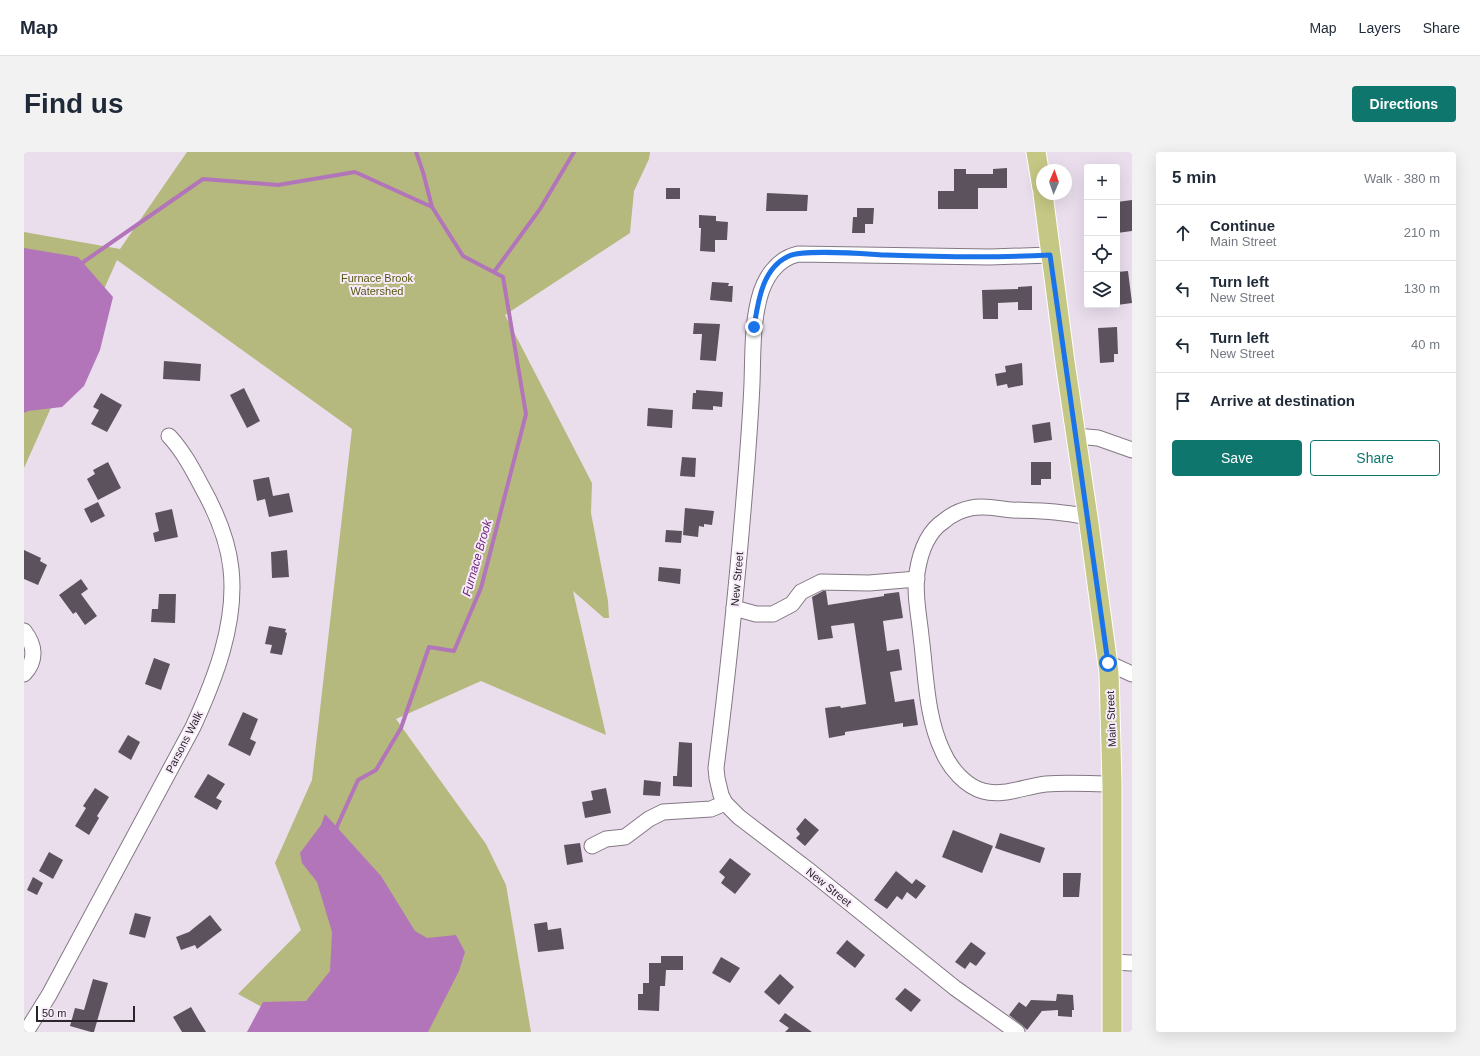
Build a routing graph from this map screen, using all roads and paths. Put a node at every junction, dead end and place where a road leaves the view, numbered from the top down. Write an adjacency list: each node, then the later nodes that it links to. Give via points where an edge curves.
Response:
1 (1036, 152): 2 (main road)
2 (1038, 164)
3 (1044, 200): 4 (main road, Main Street)
4 (1050, 255): 6 (main road, Main Street); 10 (street, New Street, via 990,257 798,254 789,256 776,266 762,290 754,327)
5 (169, 436): 21 (street, Parsons Walk, via 184,455 210,503 228,552 232,591 226,633 208,694 193,727 49,995)
6 (1076, 436): 7 (street, via 1098,438); 8 (main road, Main Street)
7 (1132, 450)
8 (1088, 517): 9 (street, via 1043,510 970,508 956,513 942,521 924,544); 12 (main road, Main Street)
9 (917, 579): 10 (street, via 869,583 821,582 801,592 792,604 773,614 756,614); 15 (street, via 916,594 926,684 932,717 942,751 950,766 971,785 983,791 1003,793 1046,784)
10 (734, 608): 16 (street, New Street, via 716,768 718,787)
11 (24, 631): 13 (street, via 34,652 30,667)
12 (1108, 663): 14 (street); 15 (main road, Main Street)
13 (24, 674)
14 (1132, 674)
15 (1112, 784): 18 (main road, Main Street)
16 (725, 803): 17 (street, via 711,809 662,812 625,837 606,839); 22 (street, New Street, via 746,824 793,858 955,988)
17 (592, 846)
18 (1112, 962): 19 (street); 20 (main road, Main Street)
19 (1132, 963)
20 (1114, 1031)
21 (26, 1032)
22 (1017, 1032)

